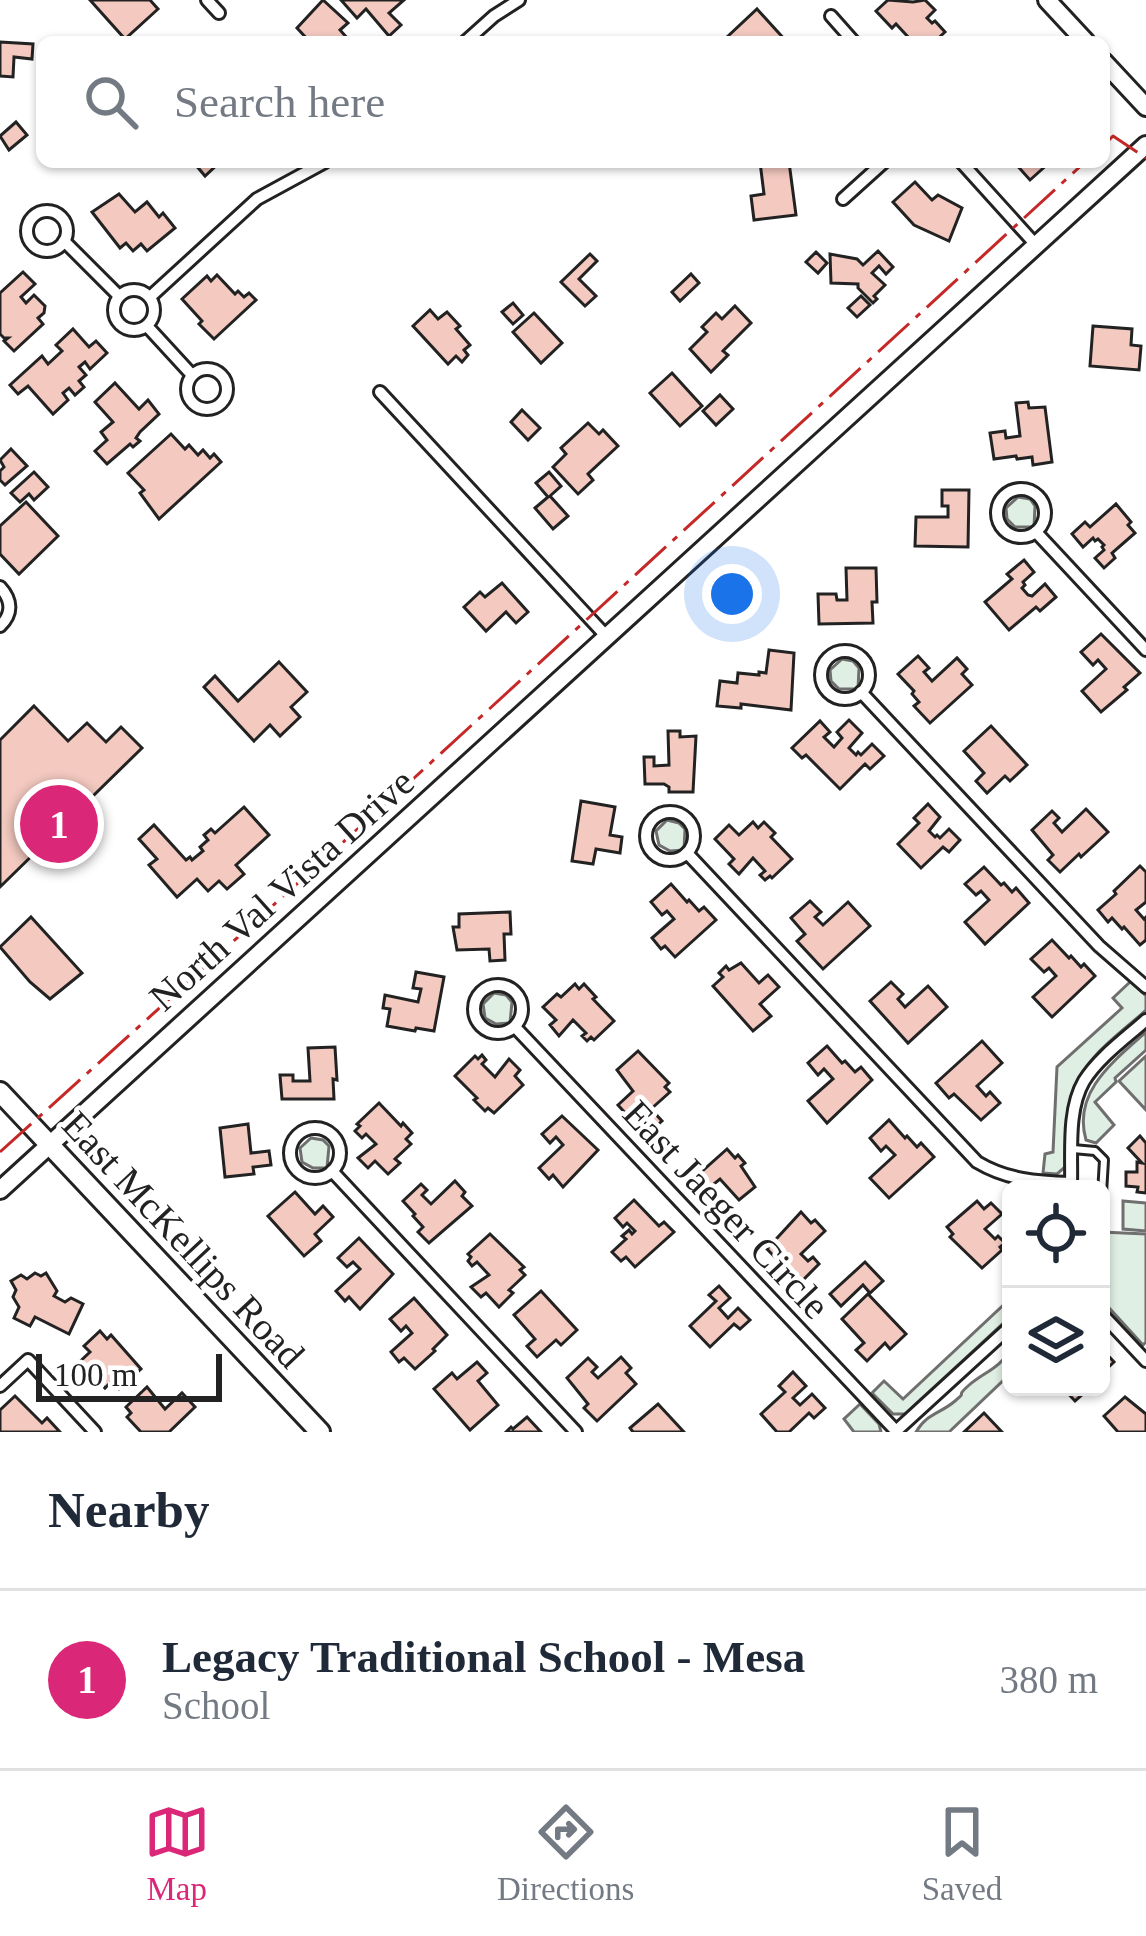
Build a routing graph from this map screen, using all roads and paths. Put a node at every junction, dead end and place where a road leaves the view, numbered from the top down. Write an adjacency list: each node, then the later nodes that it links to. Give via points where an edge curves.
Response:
1 (207, 0): 5 (street)
2 (498, 0): 6 (street)
3 (519, 0): 6 (street)
4 (1047, 0): 10 (main road)
5 (219, 13)
6 (494, 16): 8 (street)
7 (831, 16): 9 (street)
8 (472, 36)
9 (849, 36)
10 (1080, 36)
11 (1110, 68): 12 (main road)
12 (1146, 107)
13 (1146, 145): 19 (main road, North Val Vista Drive)
14 (314, 168): 21 (street, via 257,199)
15 (877, 168): 17 (street)
16 (967, 168): 19 (street)
17 (843, 199)
18 (64, 241): 20 (street)
19 (1036, 245): 28 (main road, North Val Vista Drive)
20 (119, 296): 21 (street, via 139,290); 22 (street, via 120,325)
21 (150, 297): 22 (street, via 155,310)
22 (147, 326): 23 (street)
23 (192, 375)
24 (380, 392): 28 (street)
25 (1036, 532): 25 (street, via 1045,511 1038,496 1024,489 1002,497 997,519 1006,532); 29 (street)
26 (0, 587): 27 (street, via 10,600)
27 (0, 626)
28 (607, 637): 36 (main road, North Val Vista Drive)
29 (1146, 650)
30 (861, 692): 30 (street, via 869,673 862,659 849,651 828,658 821,673 830,694); 32 (street)
31 (687, 853): 31 (street, via 694,839 687,818 673,812 652,820 646,835 657,855 673,860); 39 (street, via 977,1162)
32 (1146, 987)
33 (1146, 1020): 37 (street, via 1082,1086)
34 (515, 1027): 34 (street, East Jaeger Circle, via 522,1013 516,992 495,985 481,992 478,1023 492,1033); 50 (street, East Jaeger Circle)
35 (0, 1092): 36 (main road, East McKellips Road)
36 (49, 1145): 42 (main road, North Val Vista Drive); 48 (main road, East McKellips Road)
37 (1072, 1149): 40 (street); 41 (lane, via 1104,1160)
38 (332, 1171): 38 (street, via 337,1141 316,1128 300,1133 291,1146 296,1169 318,1178); 49 (street)
39 (1023, 1180)
40 (1071, 1180)
41 (1103, 1180)
42 (0, 1190)
43 (1110, 1323): 45 (street)
44 (1002, 1334): 50 (street)
45 (1146, 1361)
46 (0, 1386): 47 (street, via 28,1360)
47 (95, 1432)
48 (320, 1432)
49 (576, 1432)
50 (896, 1432)

